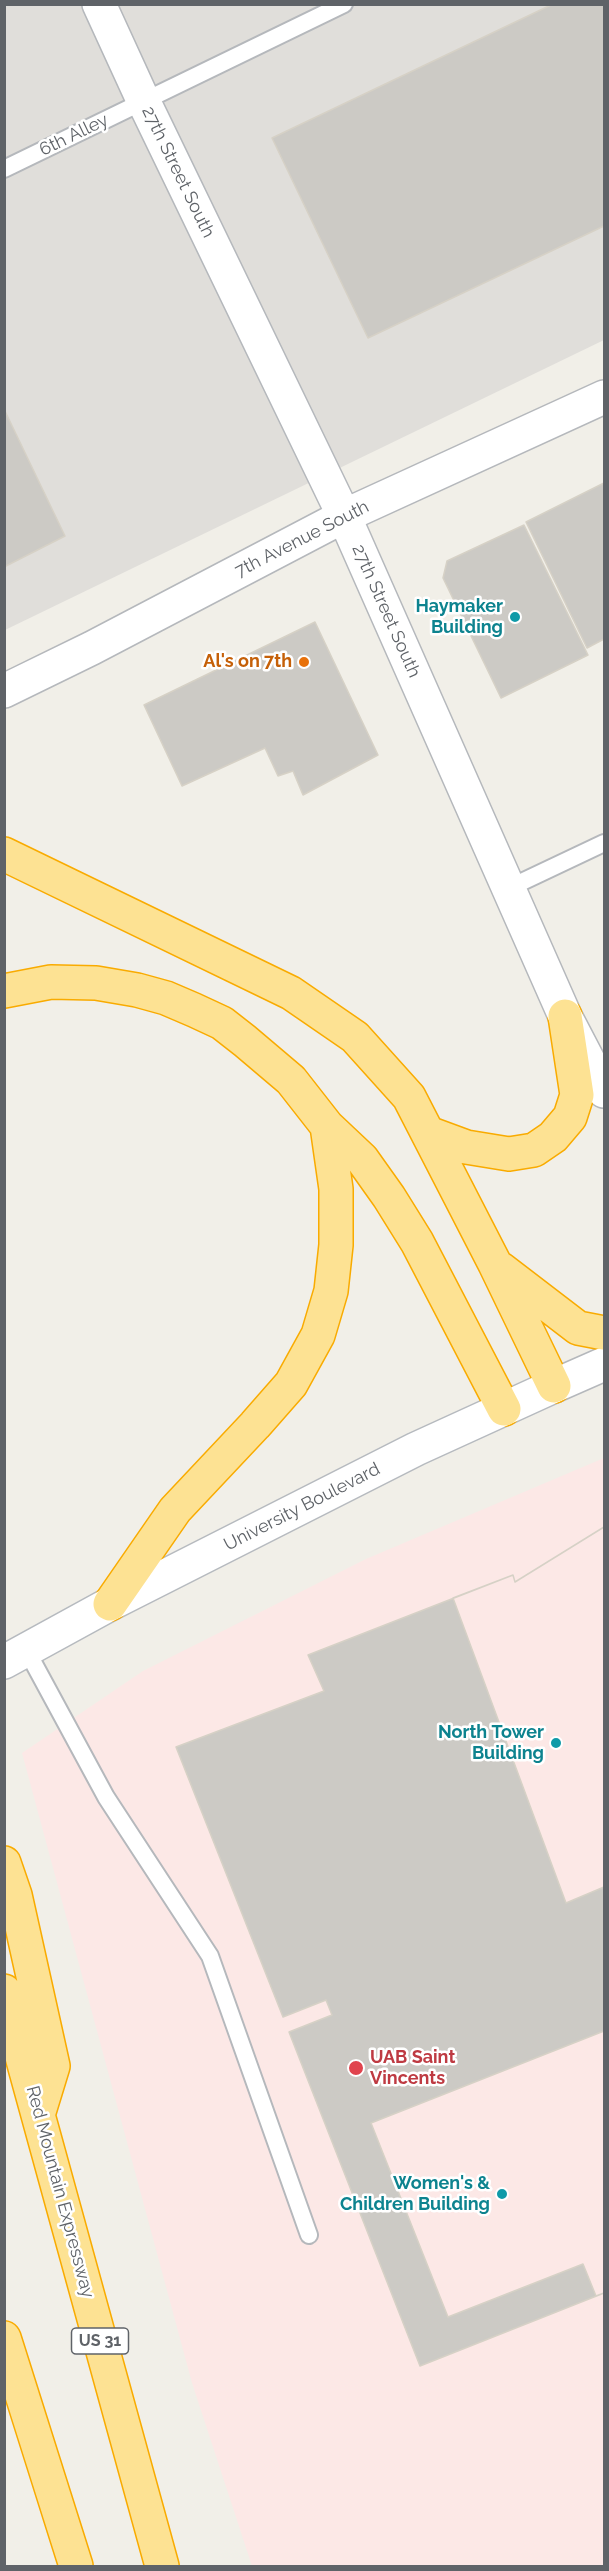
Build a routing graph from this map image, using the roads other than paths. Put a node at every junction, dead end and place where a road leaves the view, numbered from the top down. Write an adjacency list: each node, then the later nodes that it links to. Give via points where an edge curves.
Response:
1 (99, 4): 3 (street, 27th Street South)
2 (344, 4): 3 (lane, 6th Alley)
3 (143, 100): 4 (lane, 6th Alley); 6 (street, 27th Street South)
4 (4, 169)
5 (604, 397): 6 (street, 7th Avenue South)
6 (344, 516): 7 (street, 7th Avenue South); 10 (street, 27th Street South)
7 (4, 691)
8 (604, 843): 10 (lane)
9 (4, 854): 15 (highway, via 254,973 326,1015 356,1037 381,1063 409,1097)
10 (509, 888): 12 (street, 27th Street South)
11 (4, 991): 14 (highway, via 51,982 96,983 166,998 222,1023 245,1041 291,1080)
12 (565, 1016): 13 (street, 27th Street South); 15 (highway, via 577,1095 570,1118 553,1137 534,1149 509,1154 466,1147)
13 (604, 1091)
14 (327, 1126): 20 (highway, via 362,1159 389,1197 417,1242); 21 (highway, via 336,1189 336,1245 331,1291 318,1335 291,1384 175,1510)
15 (428, 1133): 16 (highway)
16 (495, 1264): 17 (highway, via 578,1328); 19 (highway)
17 (604, 1333)
18 (604, 1364): 19 (street, University Boulevard)
19 (554, 1386): 20 (street, University Boulevard)
20 (504, 1409): 21 (street, University Boulevard, via 416,1449)
21 (110, 1604): 22 (street, University Boulevard)
22 (16, 1657): 26 (lane, via 210,1956)
23 (4, 1863): 25 (highway, via 15,1895 53,2066)
24 (4, 1990): 25 (highway, Red Mountain Expressway / US 31)
25 (38, 2115): 29 (highway, Red Mountain Expressway / US 31)
26 (309, 2235)
27 (4, 2338): 28 (highway)
28 (76, 2566)
29 (162, 2566)

